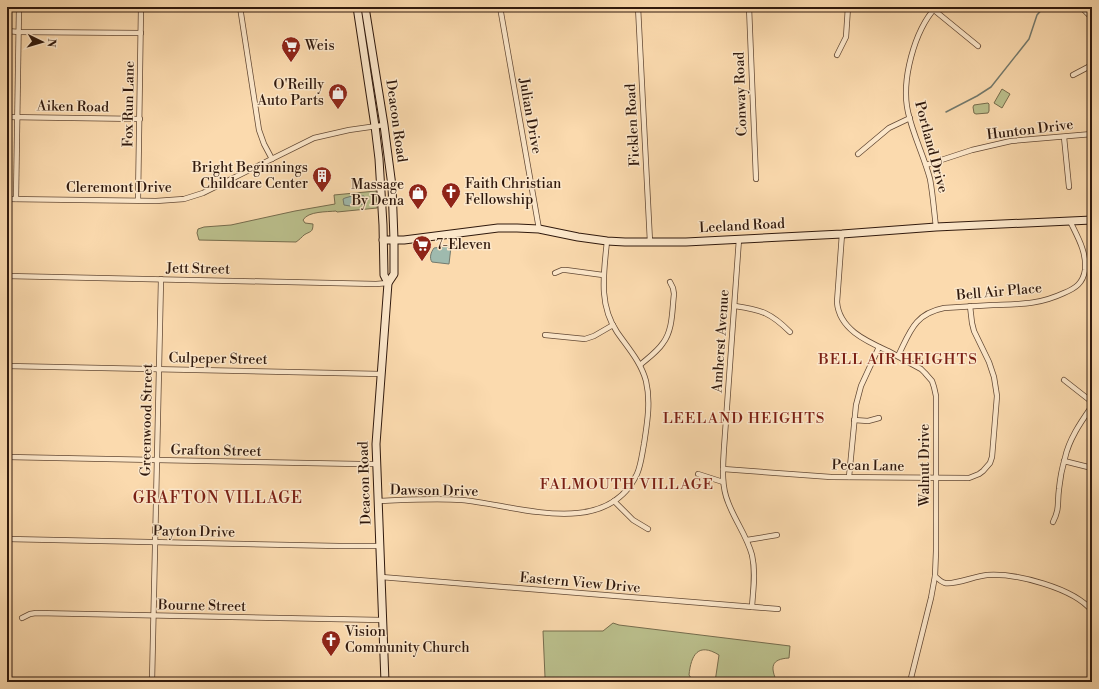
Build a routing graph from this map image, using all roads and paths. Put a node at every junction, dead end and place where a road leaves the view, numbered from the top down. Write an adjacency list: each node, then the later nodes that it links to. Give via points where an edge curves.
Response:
1 (19, 7): 14 (street)
2 (141, 7): 15 (street, Fox Run Lane)
3 (240, 7): 29 (street, via 259,130)
4 (357, 7): 25 (main road, Deacon Road)
5 (365, 7): 24 (main road, Deacon Road)
6 (500, 7): 39 (street, Julian Drive)
7 (638, 7): 45 (street, Ficklen Road)
8 (749, 7): 31 (street, Conway Road)
9 (848, 7): 17 (street, via 846,37)
10 (1082, 7): 12 (street)
11 (935, 8): 16 (street); 22 (street, Portland Drive, via 917,37 910,65 906,92)
12 (1092, 18)
13 (7, 31): 14 (street)
14 (19, 32): 15 (street); 21 (street)
15 (141, 33): 23 (street, Fox Run Lane)
16 (978, 46)
17 (837, 55)
18 (1092, 65): 19 (street)
19 (1074, 75)
20 (7, 117): 21 (street, Aiken Road)
21 (17, 117): 23 (street, Aiken Road); 34 (street)
22 (910, 118): 28 (street, via 889,128); 30 (street, Portland Drive)
23 (140, 119): 35 (street, Fox Run Lane)
24 (384, 125): 25 (street, Cleremont Drive); 43 (main road, Deacon Road, via 392,186)
25 (375, 126): 29 (street, Cleremont Drive, via 314,138); 42 (main road, Deacon Road)
26 (1092, 134): 27 (street, Hunton Drive)
27 (1064, 137): 30 (street, Hunton Drive, via 1011,141); 32 (street)
28 (858, 154)
29 (272, 158): 35 (street, Cleremont Drive, via 195,196 176,200)
30 (926, 165): 38 (street, Portland Drive)
31 (756, 179)
32 (1069, 188)
33 (7, 199): 34 (street, Cleremont Drive)
34 (16, 199): 35 (street, Cleremont Drive)
35 (138, 200)
36 (1092, 220): 37 (main road, Leeland Road)
37 (1070, 221): 38 (main road, Leeland Road); 53 (street, Bell Air Place, via 1085,262 1084,275 1077,286 1054,298 1036,303)
38 (936, 227): 40 (main road, Leeland Road)
39 (539, 229): 43 (main road, Leeland Road, via 498,228); 44 (main road, Leeland Road)
40 (842, 234): 41 (main road, Leeland Road); 57 (street, Walnut Drive, via 837,302 839,312 854,332)
41 (739, 239): 45 (main road, Leeland Road); 52 (street, Amherst Avenue)
42 (383, 240): 43 (main road); 51 (main road, Deacon Road, via 384,275)
43 (394, 240): 51 (main road, Deacon Road, via 394,274)
44 (607, 241): 45 (main road, Leeland Road); 47 (street, Dawson Drive)
45 (650, 242)
46 (555, 273): 47 (street, via 566,270)
47 (603, 275): 54 (street, Dawson Drive, via 604,297)
48 (7, 276): 49 (street, Jett Street)
49 (161, 279): 51 (street, Jett Street); 61 (street, Greenwood Street)
50 (670, 282): 59 (street, via 674,294 669,332 658,349)
51 (388, 283): 62 (main road, Deacon Road)
52 (735, 306): 55 (street, via 751,308 770,315); 73 (street, Amherst Avenue)
53 (970, 306): 58 (street, Bell Air Place, via 944,308 924,315 911,329); 76 (street, Pecan Lane, via 974,331 989,362 996,386 997,404 992,457 983,471 973,477)
54 (613, 325): 56 (street, via 585,339); 59 (street, Dawson Drive)
55 (790, 332)
56 (545, 335)
57 (879, 347): 58 (street, Walnut Drive); 67 (street, via 861,386)
58 (898, 356): 76 (street, Walnut Drive, via 925,373 934,387)
59 (640, 365): 79 (street, Dawson Drive, via 646,380 648,398 647,427 641,462 632,482)
60 (7, 366): 61 (street, Culpeper Street)
61 (159, 369): 62 (street, Culpeper Street); 69 (street, Greenwood Street)
62 (381, 374): 71 (main road, Deacon Road)
63 (1064, 380): 64 (street)
64 (1092, 402)
65 (1092, 406): 70 (street, via 1076,430)
66 (880, 418): 67 (street, via 868,421)
67 (854, 420): 75 (street)
68 (7, 457): 69 (street, Grafton Street)
69 (157, 460): 71 (street, Grafton Street); 85 (street, Greenwood Street)
70 (1064, 461): 72 (street); 80 (street, via 1059,508)
71 (376, 464): 78 (main road, Deacon Road)
72 (1092, 468)
73 (723, 469): 75 (street, Pecan Lane); 77 (street, Amherst Avenue)
74 (698, 474): 77 (street)
75 (849, 477): 76 (street, Pecan Lane)
76 (936, 478): 87 (street, Walnut Drive)
77 (723, 482): 84 (street, Amherst Avenue, via 728,502)
78 (378, 501): 79 (street, Dawson Drive, via 462,500 536,512 566,513 596,510); 86 (main road, Deacon Road)
79 (614, 501): 81 (street, via 632,520)
80 (1053, 522)
81 (648, 529)
82 (777, 535): 84 (street)
83 (7, 539): 85 (street, Payton Drive)
84 (747, 540): 89 (street, Amherst Avenue, via 754,572)
85 (155, 542): 86 (street, Payton Drive); 92 (street, Greenwood Street)
86 (380, 546): 88 (main road, Deacon Road)
87 (935, 576): 91 (street, via 940,581 948,583 986,575 1019,577 1068,593 1084,602); 97 (street, Walnut Drive)
88 (381, 577): 89 (street, Eastern View Drive); 94 (main road, Deacon Road)
89 (752, 607): 90 (street, Eastern View Drive)
90 (778, 609)
91 (1092, 611)
92 (154, 616): 93 (street, Bourne Street, via 36,613); 94 (street, Bourne Street); 95 (street, Greenwood Street)
93 (22, 618)
94 (382, 620): 96 (main road, Deacon Road)
95 (152, 682)
96 (385, 682)
97 (910, 682)

